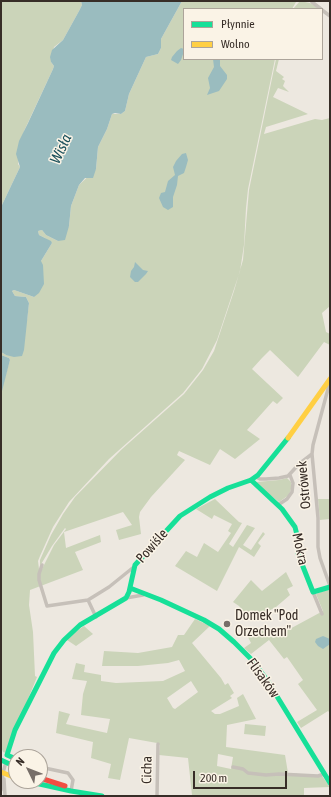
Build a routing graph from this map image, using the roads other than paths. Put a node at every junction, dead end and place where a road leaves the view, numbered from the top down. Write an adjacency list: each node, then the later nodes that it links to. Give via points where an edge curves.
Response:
1 (329, 381): 2 (street, Ostrówek); 4 (street, Powiśle, via 286,442)
2 (312, 454): 3 (street); 8 (street, Ostrówek, via 319,552)
3 (290, 475): 4 (street); 5 (street, via 293,483 292,492)
4 (254, 479): 5 (street, Mokra, via 254,484); 7 (street, Powiśle, via 219,493 180,516)
5 (278, 505): 10 (street, Mokra, via 295,527 298,554)
6 (42, 565): 13 (street, via 39,580 47,606)
7 (136, 565): 9 (street, Powiśle); 13 (street)
8 (330, 587): 10 (street)
9 (130, 588): 11 (street, Flisaków); 12 (street, Powiśle)
10 (313, 592): 14 (street)
11 (144, 594): 12 (street); 22 (street, Flisaków, via 204,620 219,629 243,651 267,680)
12 (126, 598): 15 (street)
13 (88, 600): 15 (street)
14 (322, 614)
15 (96, 617): 17 (street, via 80,625 59,645 13,734)
16 (158, 744): 30 (street, Cicha)
17 (9, 749)
18 (4, 761): 21 (street)
19 (233, 768): 22 (street, via 266,775)
20 (48, 769): 27 (street, via 68,773 73,780)
21 (2, 774): 26 (street); 28 (street)
22 (324, 774): 24 (street, Flisaków)
23 (48, 781): 27 (street)
24 (330, 783)
25 (49, 786): 27 (street)
26 (1, 790)
27 (72, 790): 29 (street)
28 (5, 796)
29 (102, 796)
30 (157, 796)

